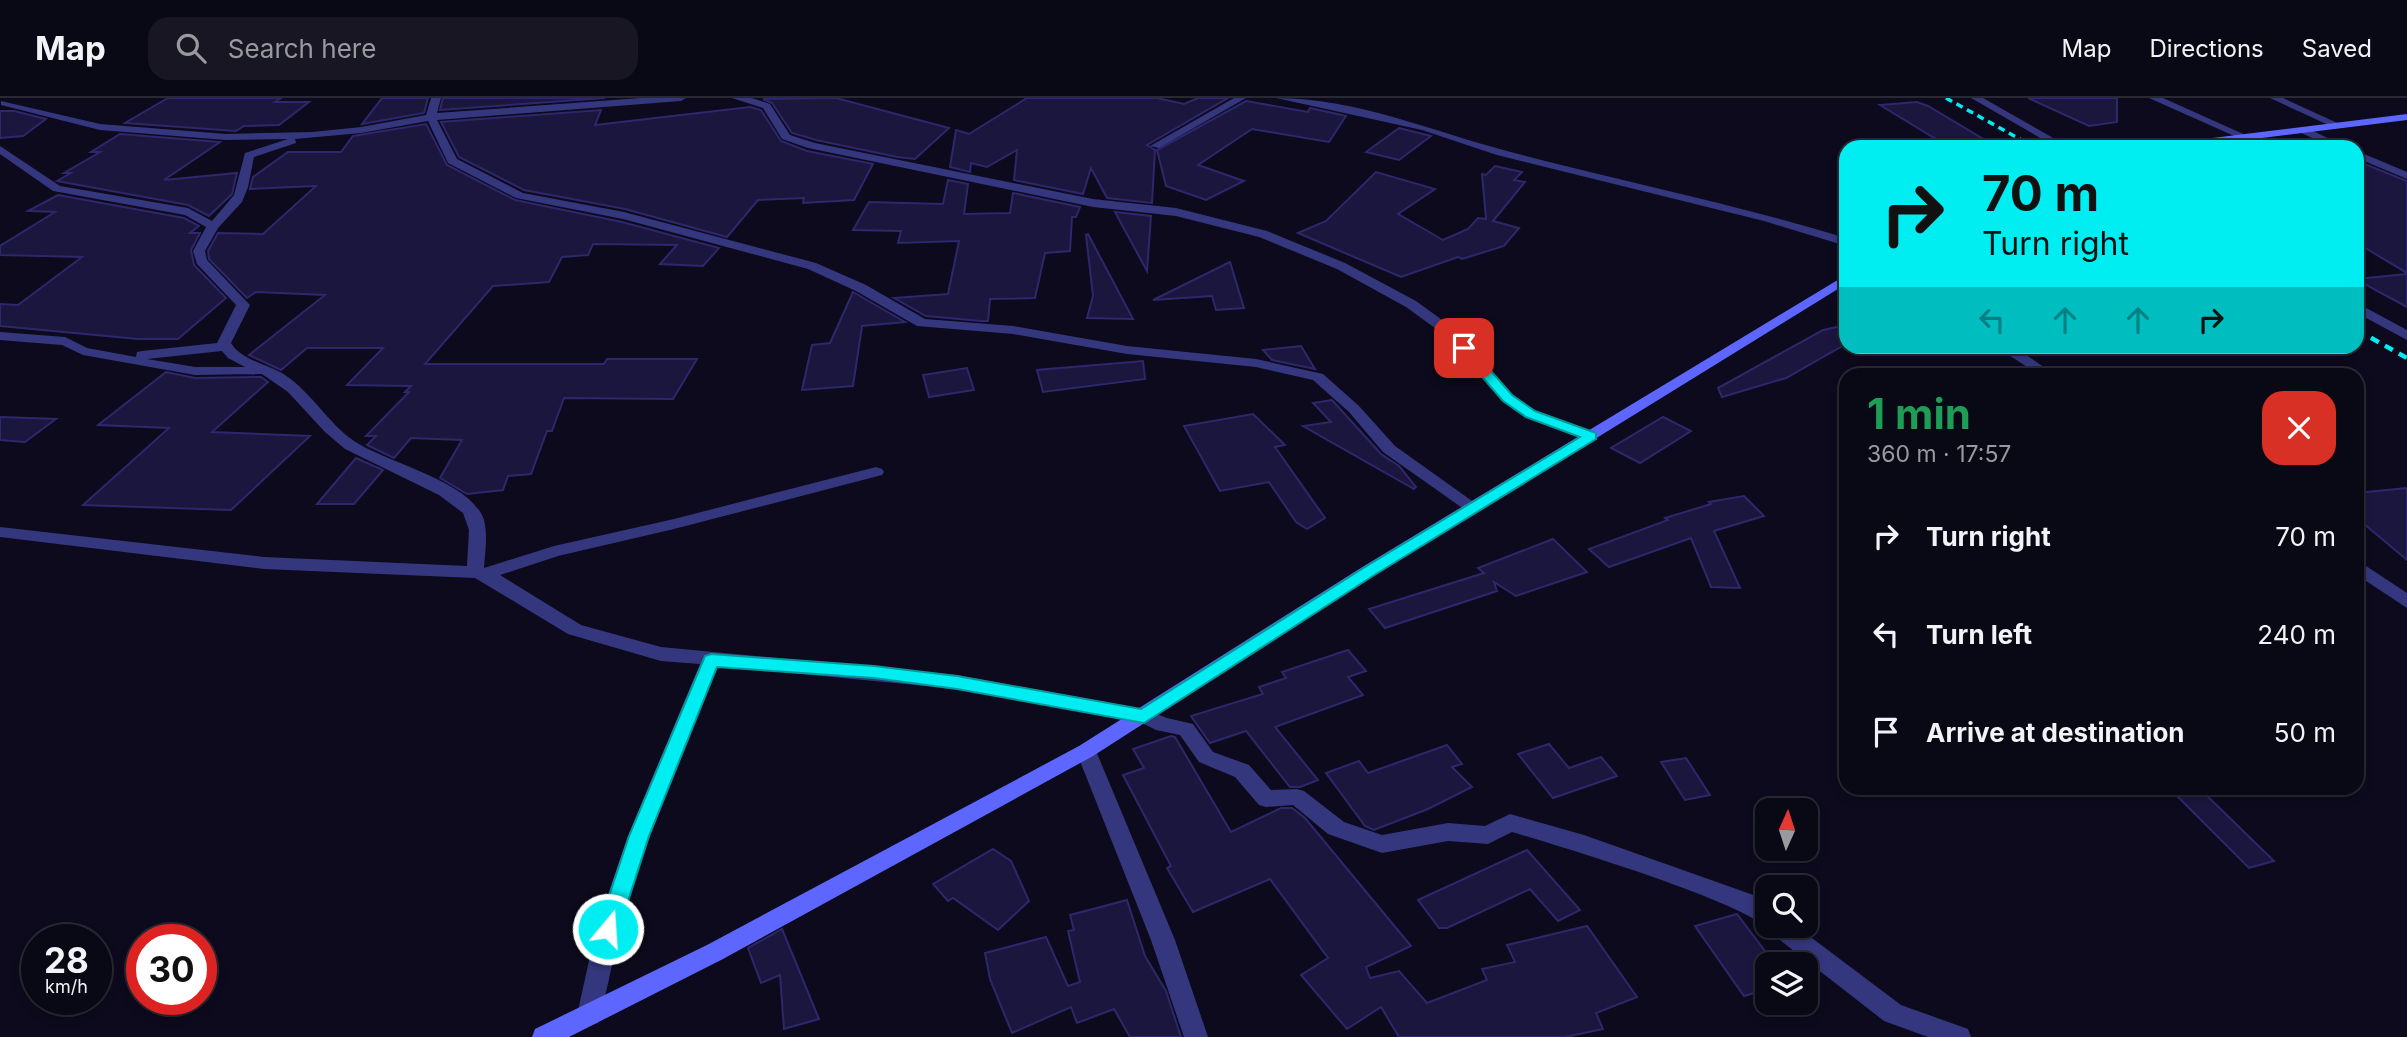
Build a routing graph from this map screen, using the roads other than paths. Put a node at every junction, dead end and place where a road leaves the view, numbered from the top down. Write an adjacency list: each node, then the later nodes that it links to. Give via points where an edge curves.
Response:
1 (436, 98): 11 (street)
2 (681, 98): 11 (street)
3 (737, 98): 37 (street, via 771,106 786,137 812,146 1093,203 1176,212 1305,250 1378,284 1433,320 1508,398 1530,414)
4 (1241, 98): 21 (street)
5 (1281, 98): 27 (street, via 1425,128 1501,153)
6 (1976, 98): 18 (street)
7 (2154, 98): 17 (street)
8 (2275, 98): 13 (street)
9 (3, 100): 10 (street); 16 (street, via 100,127)
10 (0, 115)
11 (431, 117): 15 (street); 39 (street, via 452,161 520,196 624,216 812,266 922,323 1013,330 1126,350 1256,363 1318,377 1389,449)
12 (2407, 117): 13 (street)
13 (2339, 126): 14 (street)
14 (2303, 130): 17 (street); 20 (street)
15 (312, 135): 16 (street); 23 (street)
16 (226, 137): 23 (street)
17 (2245, 137): 19 (street)
18 (2051, 140)
19 (2220, 140)
20 (2325, 140)
21 (1155, 146)
22 (0, 149): 26 (street, via 57,189 188,212)
23 (249, 155): 26 (street, via 244,193 234,209)
24 (2364, 157): 25 (street)
25 (2407, 176)
26 (213, 226): 32 (street, via 199,251 201,261 243,305)
27 (1839, 240)
28 (1839, 283): 37 (street)
29 (2364, 311): 31 (street)
30 (0, 336): 34 (street, via 65,341 83,351)
31 (2407, 336)
32 (226, 346): 34 (street); 36 (street, via 239,359)
33 (2015, 354): 35 (street)
34 (121, 357): 36 (street, via 195,371)
35 (2037, 368)
36 (268, 371): 42 (street, via 349,445 453,496 470,509 477,521)
37 (1591, 436): 39 (street)
38 (876, 472): 42 (street)
39 (1474, 508): 45 (street)
40 (0, 531): 42 (street, via 264,563)
41 (2364, 571): 43 (street)
42 (480, 573): 44 (street, via 575,630 661,654)
43 (2407, 602)
44 (711, 660): 45 (street, via 957,682); 49 (street, via 639,836 608,929)
45 (1144, 716): 46 (street); 47 (street, via 1186,729 1206,757 1242,771 1266,799 1297,797 1336,828 1365,840 1382,844 1448,832 1488,835 1510,823)
46 (1086, 751): 49 (street); 51 (street, via 1163,940)
47 (1755, 907)
48 (1795, 938): 52 (street, via 1894,1013)
49 (589, 1015): 50 (street)
50 (544, 1037)
51 (1196, 1037)
52 (1959, 1037)

